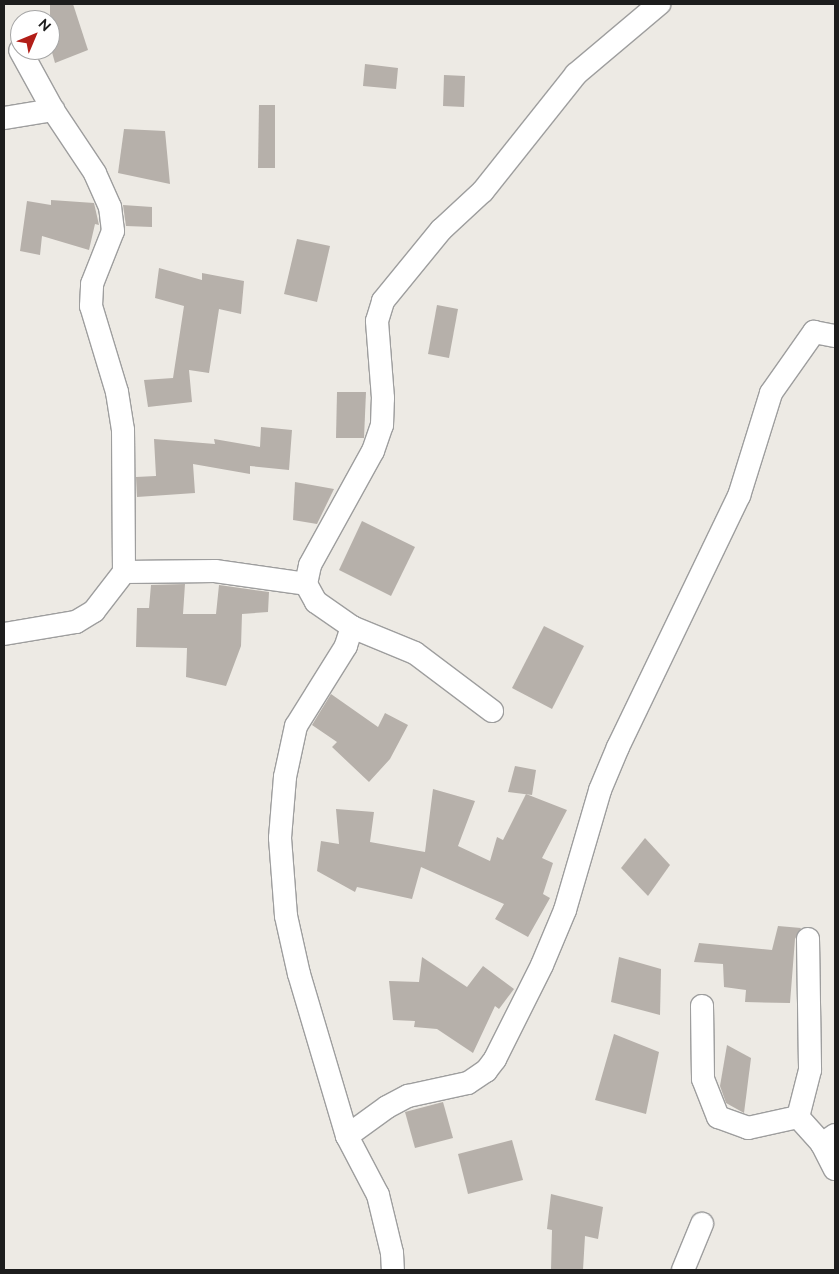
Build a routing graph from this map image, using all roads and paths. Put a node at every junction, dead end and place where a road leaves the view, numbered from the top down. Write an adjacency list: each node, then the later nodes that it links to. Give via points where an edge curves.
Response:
1 (659, 4): 7 (street, via 576,74 483,191 441,230 384,301 377,321 384,398 382,425 373,451 310,564)
2 (25, 60): 3 (street)
3 (52, 110): 4 (street); 6 (street, via 95,173 110,207 113,231 92,284 91,306 117,392 123,430)
4 (4, 118)
5 (835, 336): 14 (street, via 814,332 771,393 738,496 618,747 600,790 565,910 542,966 495,1059 486,1071 468,1083 408,1096)
6 (124, 572): 7 (street, via 215,570); 9 (street, via 94,611 76,622)
7 (306, 584): 8 (street, via 316,602)
8 (352, 627): 10 (street, via 414,653); 14 (street, via 346,646 296,726 285,777 280,838 286,916 299,974)
9 (4, 634)
10 (492, 711)
11 (808, 939): 13 (street, via 810,1070)
12 (702, 1006): 13 (street, via 703,1079 718,1117 748,1128)
13 (798, 1117): 15 (street)
14 (347, 1136): 18 (street, via 378,1195)
15 (829, 1140): 16 (street)
16 (835, 1169)
17 (702, 1224): 19 (street)
18 (393, 1270)
19 (683, 1270)

